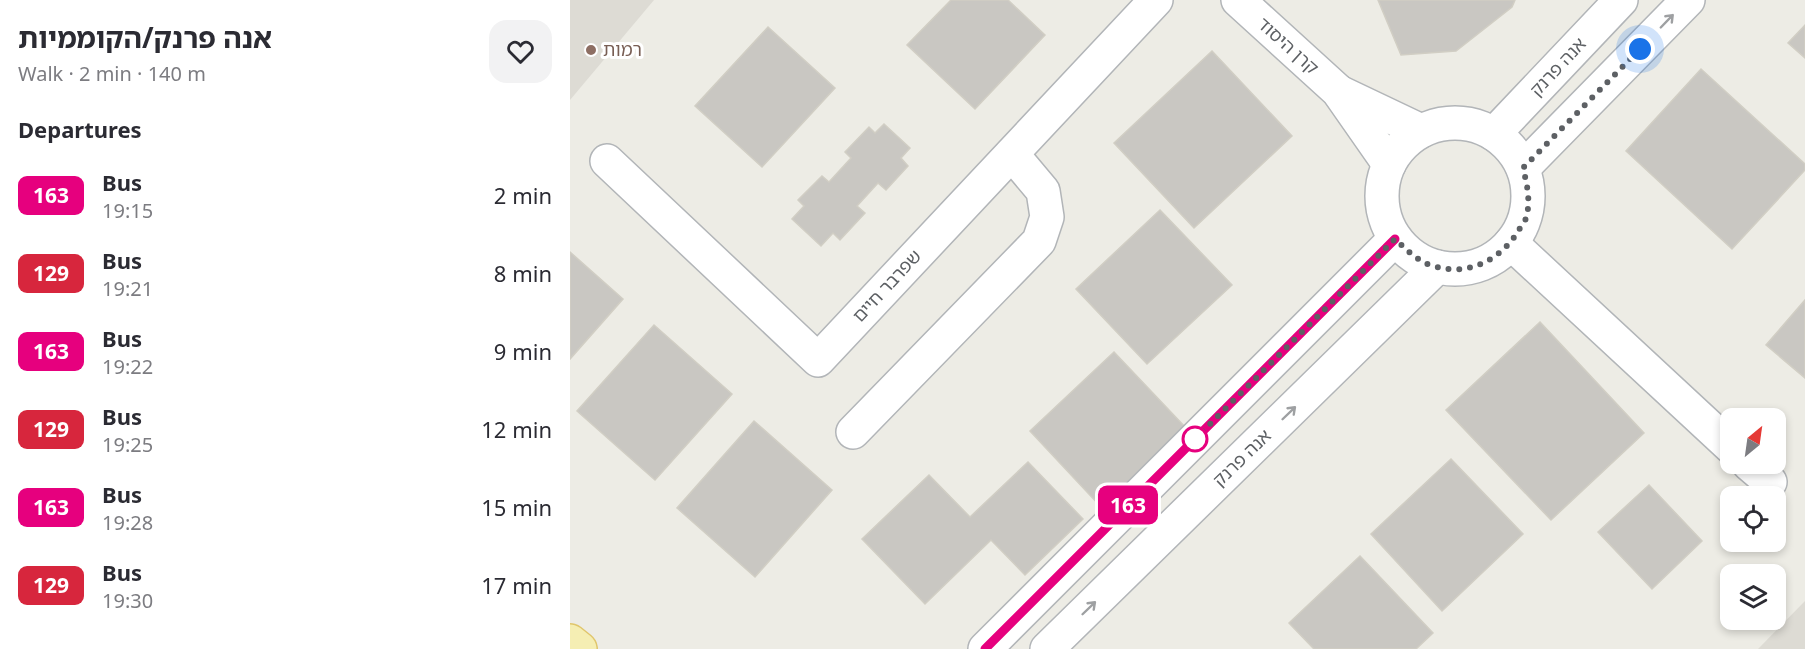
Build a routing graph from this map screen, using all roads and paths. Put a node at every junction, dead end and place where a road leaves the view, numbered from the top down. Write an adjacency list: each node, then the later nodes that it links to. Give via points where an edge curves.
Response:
1 (1155, 0): 8 (street, שפרבר חיים)
2 (1238, 0): 5 (street, קרן היסוד)
3 (1621, 0): 7 (street, אנה פרנק)
4 (1688, 0): 11 (street, one-way to 4)
5 (1338, 91): 6 (street, קרן היסוד); 10 (street, קרן היסוד)
6 (1421, 131): 7 (street, via 1445,124 1470,125); 10 (street, via 1401,147)
7 (1494, 134): 11 (street, via 1509,146)
8 (1011, 154): 9 (street, שפרבר חיים, via 818,360); 15 (street, via 1043,191 1047,217 1039,241)
9 (607, 161)
10 (1389, 164): 12 (street, via 1382,188 1384,214)
11 (1523, 168): 13 (street, via 1529,192 1526,218)
12 (1395, 239): 14 (street, via 1414,257); 19 (street)
13 (1511, 243): 14 (street, via 1487,263 1462,269); 16 (street)
14 (1437, 267): 20 (street, אנה פרנק, one-way to 14)
15 (853, 432)
16 (1720, 437)
17 (570, 641): 18 (main road)
18 (580, 649)
19 (985, 649)
20 (1047, 649)

